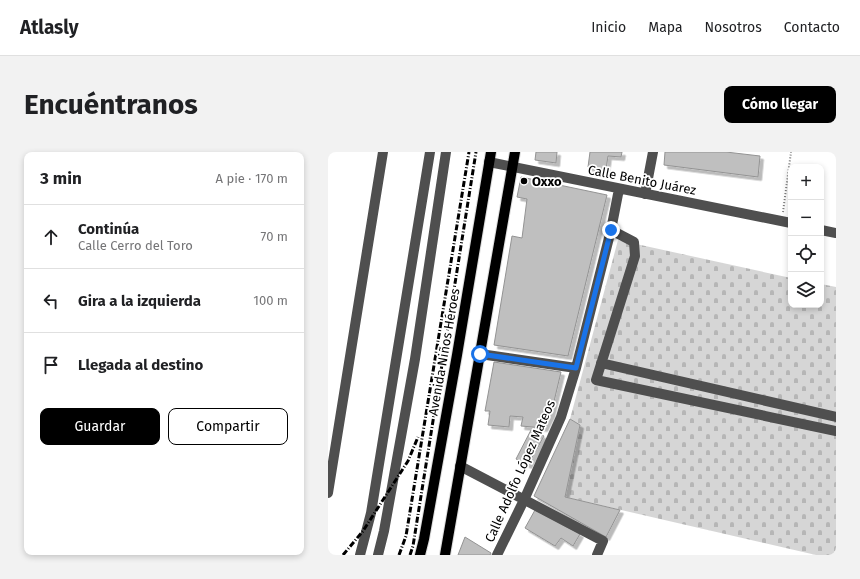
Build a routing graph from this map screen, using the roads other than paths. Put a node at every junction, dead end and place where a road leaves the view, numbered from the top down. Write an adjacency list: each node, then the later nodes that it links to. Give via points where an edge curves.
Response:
1 (383, 152): 20 (street)
2 (430, 152): 22 (street, via 371,513)
3 (446, 152): 23 (street, via 415,359)
4 (515, 152): 7 (main road)
5 (653, 152): 9 (street)
6 (490, 157): 7 (street, Calle Benito Juárez); 24 (main road, Avenida Niños Héroes, via 455,370)
7 (512, 167): 8 (street, Calle Benito Juárez); 14 (main road)
8 (620, 189): 9 (street, Calle Benito Juárez); 11 (street, Calle Adolfo López Mateos)
9 (645, 194): 10 (street, Calle Benito Juárez)
10 (786, 222)
11 (611, 230): 15 (street, via 634,242 635,256); 16 (street, Calle Adolfo López Mateos)
12 (824, 230): 13 (street)
13 (836, 232)
14 (480, 354): 16 (street); 19 (main road)
15 (601, 364): 17 (street); 18 (street, via 596,380)
16 (576, 368): 21 (street, Calle Adolfo López Mateos, via 561,417)
17 (836, 417)
18 (836, 431)
19 (460, 466): 21 (street); 25 (main road)
20 (328, 493)
21 (524, 500): 26 (street, Calle Adolfo López Mateos); 27 (street, via 603,541)
22 (360, 555)
23 (378, 555)
24 (420, 555)
25 (445, 555)
26 (497, 555)
27 (596, 555)

